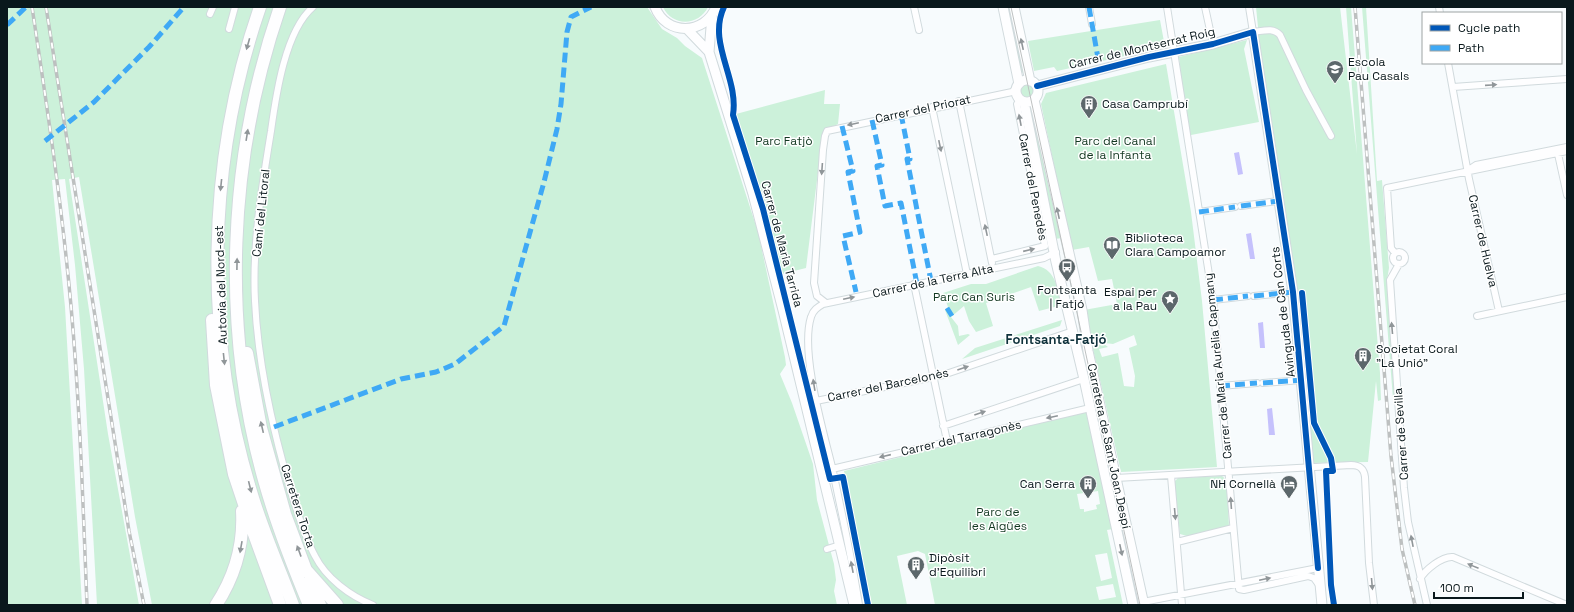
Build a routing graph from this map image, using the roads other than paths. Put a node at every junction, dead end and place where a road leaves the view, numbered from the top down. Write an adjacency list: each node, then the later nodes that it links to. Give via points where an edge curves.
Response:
1 (213, 7): 15 (street)
2 (235, 7): 17 (street)
3 (260, 7): 41 (highway, Autovia del Nord-est, one-way to 41, via 245,55 232,112)
4 (280, 7): 52 (highway, Autovia del Nord-est, one-way to 4, via 242,164 257,85)
5 (312, 7): 63 (street, Camí del Litoral, via 294,31 285,62 276,100 258,224 255,301 264,378)
6 (655, 7): 18 (street, via 666,22 676,28)
7 (914, 7): 19 (street)
8 (1003, 7): 27 (street)
9 (1014, 7): 26 (street, one-way to 9)
10 (1089, 7): 16 (street)
11 (1167, 7): 23 (street, Carrer de Maria Aurèlia Capmany)
12 (1205, 7): 21 (street)
13 (1249, 7): 20 (street, Avinguda de Can Corts)
14 (714, 11): 18 (street, via 701,25); 22 (street, Carrer de Maria Tarrida)
15 (210, 14)
16 (1092, 24)
17 (229, 29)
18 (687, 29): 22 (street, Carrer de Maria Tarrida)
19 (919, 30)
20 (1253, 32): 21 (street, Carrer de Montserrat Roig); 33 (street, Carrer de Montserrat Roig, via 1276,30 1280,35); 39 (street, Avinguda de Can Corts)
21 (1213, 44): 23 (street, Carrer de Montserrat Roig)
22 (709, 52): 73 (street, Carrer de Maria Tarrida, via 752,194)
23 (1174, 53): 26 (street, Carrer de Montserrat Roig); 40 (street, Carrer de Maria Aurèlia Capmany)
24 (1448, 64): 28 (street, Carrer de Huelva)
25 (1567, 79): 28 (street, one-way to 25)
26 (1033, 84): 27 (street, via 1023,81); 29 (street, via 1038,95)
27 (1018, 85): 30 (street, via 1016,91); 31 (street, Carrer del Priorat, via 1012,92)
28 (1452, 87): 37 (street, Carrer de Huelva)
29 (1034, 100): 30 (street); 42 (street, Carretera de Sant Joan Despí, one-way to 29)
30 (1022, 101): 43 (street, Carretera de Sant Joan Despí); 44 (street, Carrer del Penedès, one-way to 30, via 1045,246 1017,104)
31 (959, 102): 32 (street, Carrer del Priorat); 44 (street, one-way to 31)
32 (932, 107): 46 (street, one-way to 46); 51 (street, Carrer del Priorat, one-way to 51, via 828,130 823,150 814,283 817,296)
33 (1331, 136)
34 (1567, 147): 37 (street, via 1476,165)
35 (1567, 151): 36 (street)
36 (1558, 154): 37 (street); 38 (street)
37 (1467, 171): 53 (street, Carrer de Huelva); 75 (street, Carrer de Sevilla, one-way to 37, via 1404,488 1391,310 1390,280 1399,264 1404,262 1404,255 1400,252 1395,253 1391,248 1387,188)
38 (1567, 195)
39 (1278, 201): 40 (street); 48 (street, Avinguda de Can Corts)
40 (1199, 212): 50 (street, Carrer de Maria Aurèlia Capmany)
41 (218, 223): 70 (highway, via 211,301 216,385); 86 (highway, Autovia del Nord-est, one-way to 86, via 219,315 227,382 238,440 253,499)
42 (1064, 242): 43 (street, via 1061,249); 69 (street, Carretera de Sant Joan Despí, via 1082,310 1088,351)
43 (1056, 252): 45 (street, Carrer de la Terra Alta, via 1044,258); 55 (street, Carretera de Sant Joan Despí)
44 (992, 259): 45 (street)
45 (993, 268): 46 (street, Carrer de la Terra Alta)
46 (966, 274): 47 (street, Carrer de la Terra Alta)
47 (914, 284): 51 (street, Carrer de la Terra Alta, one-way to 47); 56 (street)
48 (1294, 292): 50 (street); 58 (street, Avinguda de Can Corts)
49 (1567, 297): 53 (street)
50 (1213, 300): 59 (street, Carrer de Maria Aurèlia Capmany)
51 (826, 303): 60 (street, Carrer de la Terra Alta, one-way to 51, via 809,343 810,320 813,312)
52 (236, 304): 78 (highway, one-way to 52, via 285,514 262,428); 87 (highway, Autovia del Nord-est, via 243,384 256,449 272,510)
53 (1499, 311): 54 (street)
54 (1477, 316)
55 (1073, 331): 56 (street, Carrer del Barcelonès, one-way to 55); 57 (street, Carretera de Sant Joan Despí)
56 (934, 377): 60 (street, Carrer del Barcelonès); 62 (street)
57 (1084, 379): 61 (street, Carretera de Sant Joan Despí); 62 (street, one-way to 57)
58 (1302, 380): 59 (street); 65 (street, Avinguda de Can Corts)
59 (1220, 386): 67 (street, Carrer de Maria Aurèlia Capmany)
60 (816, 401): 66 (street)
61 (1090, 408): 64 (street, Carrer del Tarragonès, one-way to 64); 93 (street, Carretera de Sant Joan Despí, one-way to 93)
62 (943, 426): 64 (street)
63 (274, 427): 90 (street, Carretera Torta, via 300,518 315,556 334,581 362,601)
64 (946, 442): 66 (street, Carrer del Tarragonès, one-way to 66)
65 (1309, 467): 67 (street); 76 (street, Avinguda de Can Corts); 96 (street, one-way to 96, via 1356,465 1364,471)
66 (832, 469): 92 (street, one-way to 66)
67 (1229, 472): 68 (street); 71 (street, Carrer de Maria Aurèlia Capmany, one-way to 67)
68 (1171, 476): 69 (street); 72 (street, one-way to 72)
69 (1116, 478): 83 (street, Carretera de Sant Joan Despí)
70 (240, 494): 84 (highway, one-way to 84, via 243,524 241,547 232,578); 85 (highway)
71 (1233, 528): 72 (street); 80 (street, Carrer de Maria Aurèlia Capmany)
72 (1177, 542): 82 (street)
73 (840, 546): 74 (street); 91 (street, Carrer de Maria Tarrida)
74 (827, 549)
75 (1416, 561): 77 (street); 79 (street, Carrer de Sevilla)
76 (1318, 568): 80 (street, one-way to 76); 81 (street, Avinguda de Can Corts)
77 (1429, 568): 79 (street); 98 (street, one-way to 77, via 1453,557 1446,558)
78 (306, 570): 88 (highway); 89 (highway)
79 (1420, 579): 97 (street, Carrer de Sevilla)
80 (1239, 585): 81 (street, via 1239,589 1244,590 1308,576 1314,578); 82 (street)
81 (1320, 587): 95 (street, Avinguda de Can Corts)
82 (1181, 596): 83 (street); 94 (street)
83 (1143, 604)
84 (216, 605)
85 (280, 605)
86 (293, 605)
87 (308, 605)
88 (320, 605)
89 (337, 605)
90 (373, 605)
91 (854, 605)
92 (859, 605)
93 (1133, 605)
94 (1182, 605)
95 (1322, 605)
96 (1374, 605)
97 (1427, 605)
98 (1567, 605)

